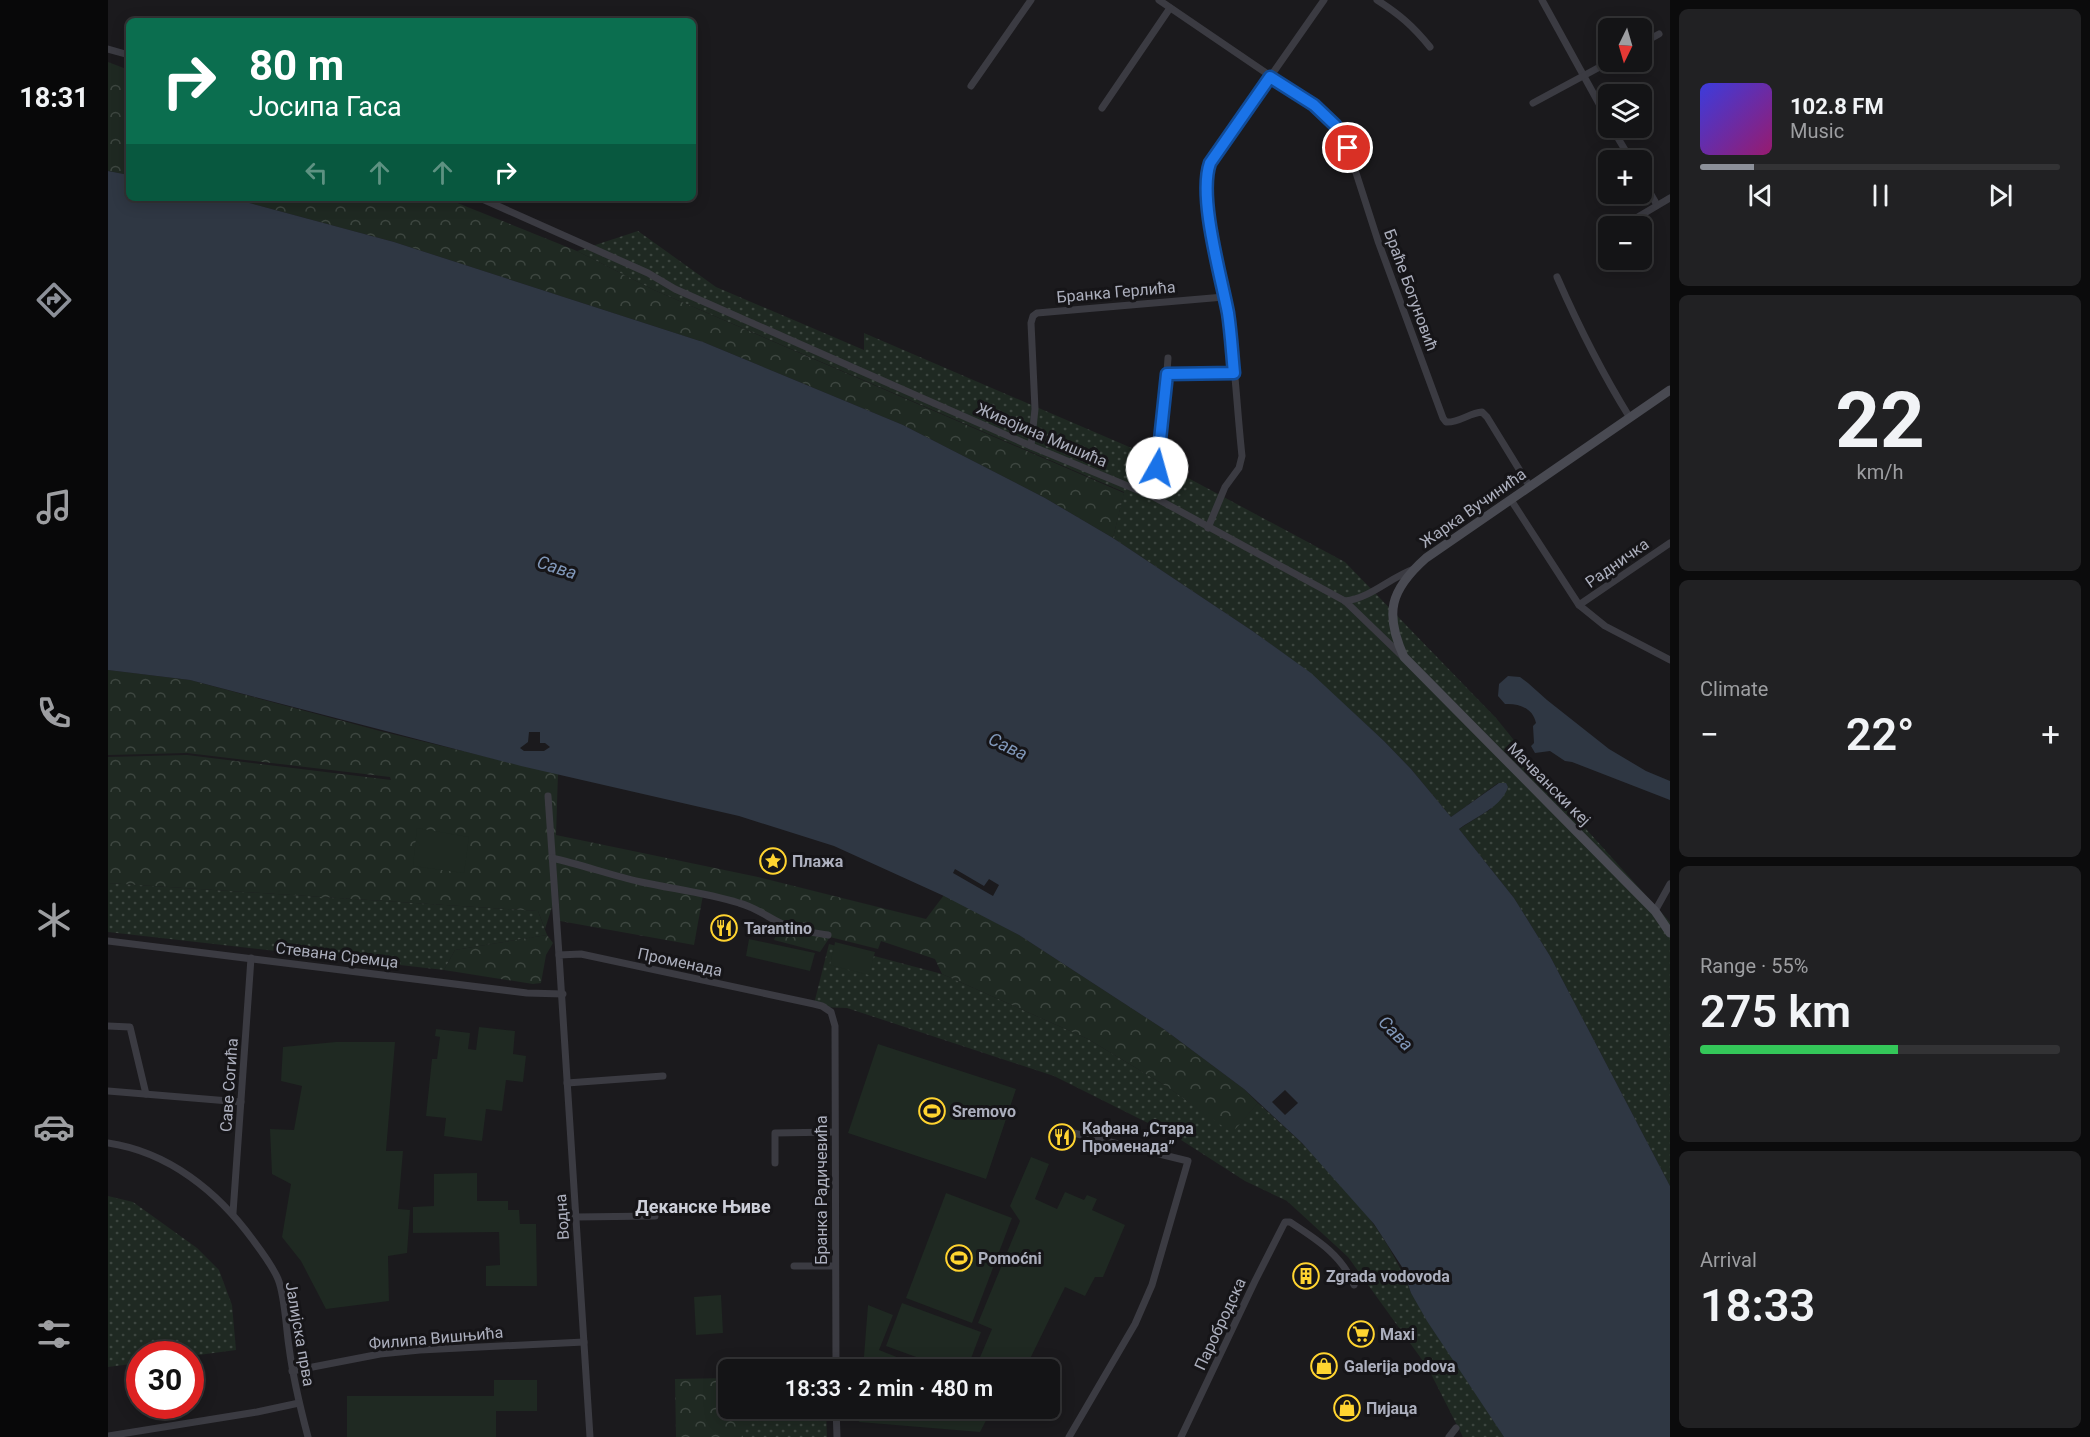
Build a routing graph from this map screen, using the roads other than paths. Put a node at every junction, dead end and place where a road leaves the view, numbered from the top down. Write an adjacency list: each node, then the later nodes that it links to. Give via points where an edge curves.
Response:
1 (1031, 0): 15 (street)
2 (1159, 0): 6 (street)
3 (1324, 0): 14 (street)
4 (1377, 0): 9 (street, via 1415,27)
5 (1542, 0): 13 (street)
6 (1170, 8): 14 (street); 18 (street)
7 (1659, 34): 8 (street)
8 (1652, 38)
9 (1430, 47)
10 (108, 49): 11 (street)
11 (126, 54)
12 (1598, 68): 13 (street)
13 (1582, 76): 16 (street); 17 (street)
14 (1270, 77): 25 (street, via 1206,173); 32 (street, Браће Богуновић, via 1314,105 1335,125 1348,148 1443,418 1452,423 1482,412)
15 (971, 86)
16 (1533, 103)
17 (1598, 103)
18 (1102, 108)
19 (1652, 196): 22 (street)
20 (1670, 198): 22 (street)
21 (487, 201): 31 (street, Живојина Мишића)
22 (1657, 205): 23 (street)
23 (1639, 216)
24 (1557, 277): 30 (street)
25 (1224, 297): 27 (street); 31 (street, Бранка Герлића, via 1033,316 1035,409)
26 (1168, 358): 28 (street)
27 (1234, 373): 28 (street); 35 (street, via 1242,456)
28 (1167, 374): 33 (street)
29 (1670, 390): 30 (street, Жарка Вучинића)
30 (1630, 418): 32 (street, Жарка Вучинића)
31 (1031, 446): 33 (street, Живојина Мишића)
32 (1530, 487): 34 (street, Жарка Вучинића)
33 (1152, 496): 35 (street, Живојина Мишића)
34 (1511, 500): 37 (street, Жарка Вучинића); 39 (street)
35 (1208, 528): 38 (street, Живојина Мишића)
36 (1670, 543): 39 (street, Радничка)
37 (1413, 569): 38 (street, via 1365,596); 40 (street, Жарка Вучинића, via 1401,584 1392,616 1393,631)
38 (1345, 601): 40 (street, Живојина Мишића)
39 (1579, 605): 41 (street, via 1605,626)
40 (1404, 657): 45 (street, Мачвански кеј)
41 (1670, 660)
42 (548, 796): 43 (street)
43 (552, 858): 47 (street, via 627,879 708,894 764,912 792,928); 49 (street)
44 (1670, 884): 45 (street)
45 (1655, 911): 46 (street, Мачвански кеј)
46 (1670, 933)
47 (828, 935)
48 (108, 940): 50 (street, Стевана Сремца)
49 (559, 955): 51 (street); 52 (street, Променада, via 580,954 814,1004)
50 (251, 958): 51 (street, Стевана Сремца, via 527,993); 58 (street, Саве Согића)
51 (563, 994): 55 (street, Водна)
52 (831, 1012): 60 (street, Бранка Радичевића, via 835,1026)
53 (108, 1026): 57 (street, via 130,1027)
54 (663, 1076): 55 (street)
55 (567, 1083): 65 (street, Водна)
56 (108, 1091): 57 (street)
57 (146, 1094): 58 (street)
58 (241, 1102): 63 (street, Саве Согића)
59 (1058, 1129): 79 (street, via 1188,1161 1152,1285 1135,1324)
60 (834, 1132): 62 (street, via 774,1133); 67 (street, Бранка Радичевића)
61 (108, 1143): 63 (street, Јалијска прва, via 131,1148 178,1168)
62 (775, 1163)
63 (233, 1213): 71 (street, Јалијска прва, via 278,1280)
64 (655, 1216): 65 (street)
65 (575, 1217): 69 (street, Водна)
66 (794, 1266): 67 (street)
67 (834, 1266): 70 (street, Бранка Радичевића)
68 (1354, 1285): 80 (street, Паробродска, via 1347,1269 1322,1243 1290,1222 1284,1223)
69 (584, 1342): 71 (street, Филипа Вишњића, via 410,1351); 77 (street, Водна)
70 (836, 1359)
71 (292, 1371): 72 (street, Јалијска прва)
72 (299, 1403): 75 (street); 76 (street, Јалијска прва)
73 (836, 1419): 78 (street)
74 (1456, 1428): 81 (street)
75 (108, 1436)
76 (308, 1437)
77 (590, 1437)
78 (837, 1437)
79 (1070, 1437)
80 (1181, 1437)
81 (1449, 1437)

